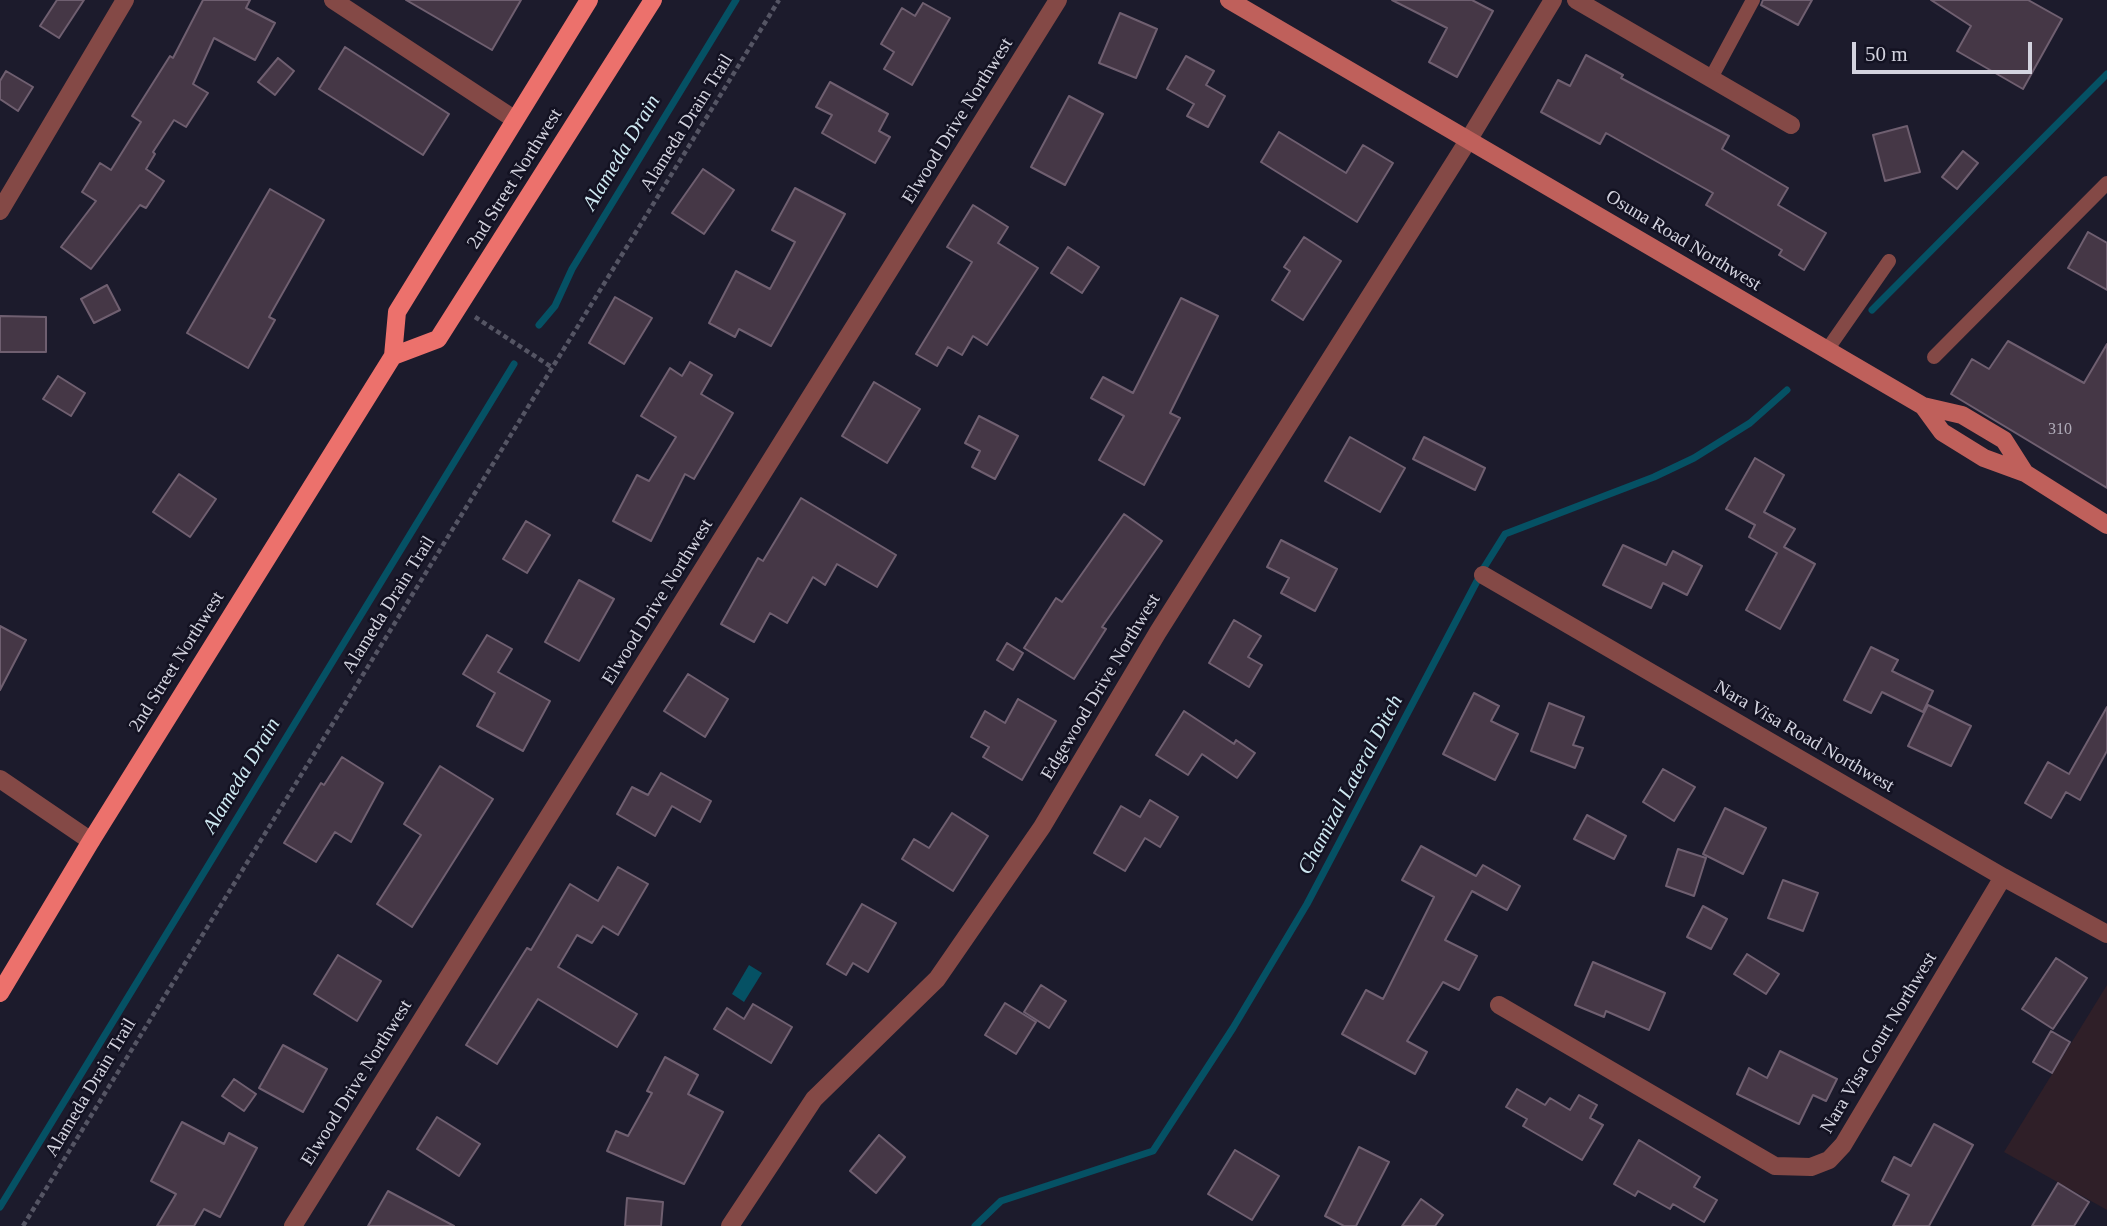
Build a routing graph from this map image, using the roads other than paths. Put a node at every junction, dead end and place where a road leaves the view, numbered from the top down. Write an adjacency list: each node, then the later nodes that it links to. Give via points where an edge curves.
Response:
1 (125, 0): 15 (street)
2 (333, 0): 11 (street)
3 (589, 0): 11 (main road, 2nd Street Northwest)
4 (653, 0): 18 (main road, 2nd Street Northwest, via 438,339)
5 (1058, 0): 30 (street, Elwood Drive Northwest)
6 (1229, 0): 13 (main road, Osuna Road Northwest)
7 (1553, 0): 13 (street, Edgewood Drive Northwest)
8 (1576, 0): 10 (street)
9 (1753, 0): 10 (lane)
10 (1711, 78): 12 (street)
11 (514, 119): 18 (main road, 2nd Street Northwest, via 397,312)
12 (1791, 125)
13 (1469, 139): 17 (main road, Osuna Road Northwest); 31 (street, Edgewood Drive Northwest, via 1158,632 1042,827 937,979 814,1099)
14 (2107, 183): 19 (lane)
15 (0, 211)
16 (1889, 261): 17 (lane)
17 (1827, 350): 20 (main road, Osuna Road Northwest)
18 (393, 356): 25 (main road, 2nd Street Northwest)
19 (1934, 357)
20 (1923, 406): 21 (main road, Osuna Road Northwest, via 1942,432 1983,458); 21 (main road, via 1962,415 2004,440)
21 (2025, 473): 22 (main road, Osuna Road Northwest)
22 (2107, 525)
23 (1483, 575): 26 (street, Nara Visa Road Northwest)
24 (0, 779): 25 (street)
25 (91, 841): 28 (main road, 2nd Street Northwest)
26 (2003, 877): 27 (street, Nara Visa Road Northwest); 29 (street, Nara Visa Court Northwest, via 1843,1145 1829,1160 1811,1167 1775,1166)
27 (2107, 934)
28 (0, 993)
29 (1499, 1005)
30 (293, 1226)
31 (730, 1226)

